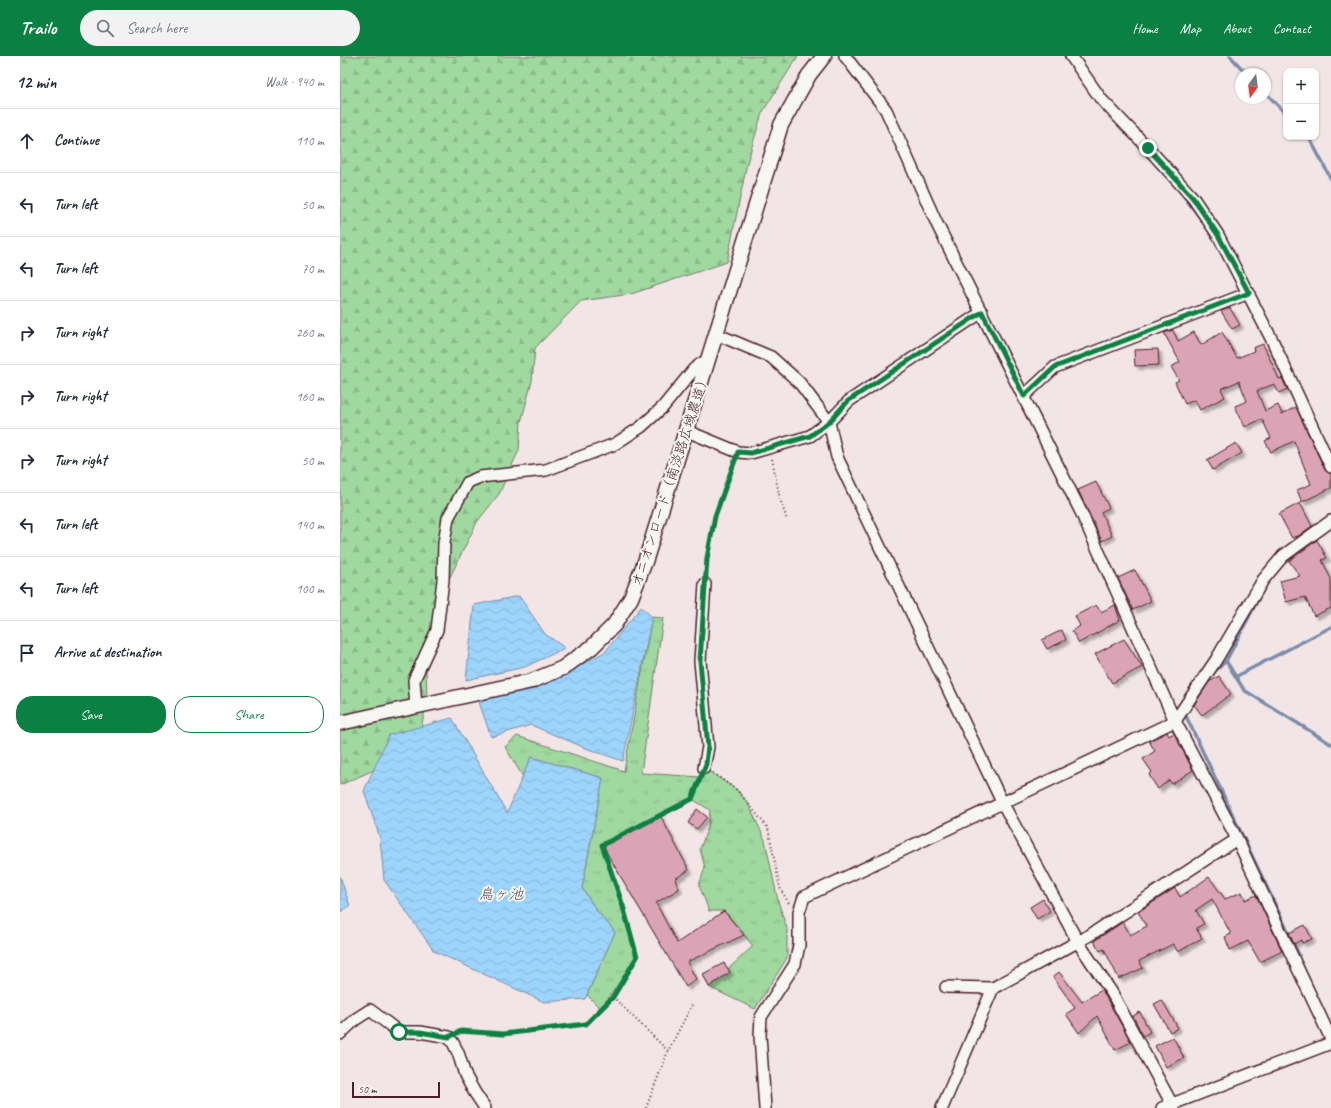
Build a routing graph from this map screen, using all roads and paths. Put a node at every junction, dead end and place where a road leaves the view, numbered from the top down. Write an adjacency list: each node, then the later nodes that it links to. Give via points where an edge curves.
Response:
1 (824, 56): 6 (street, オニオンロード（南淡路広域農道）, via 809,75 781,125)
2 (845, 56): 5 (street, via 886,110 937,224)
3 (1071, 56): 4 (street, via 1101,99 1193,198 1218,235)
4 (1249, 293): 8 (street, via 1055,367); 13 (street)
5 (982, 312): 8 (street); 9 (street, via 848,401)
6 (716, 334): 7 (street, オニオンロード（南淡路広域農道）); 9 (street, via 772,357 799,382)
7 (707, 364): 10 (street, オニオンロード（南淡路広域農道）); 17 (street, via 702,363 694,369 663,407 615,444 546,470 480,477 468,482 448,518 437,630 414,680)
8 (1024, 396): 18 (street, via 1080,510)
9 (829, 422): 11 (street, via 810,436); 21 (street, via 837,457)
10 (687, 431): 12 (street); 17 (street, オニオンロード（南淡路広域農道）, via 646,559 631,598 614,625 592,647 563,668 532,681)
11 (770, 448): 12 (street, via 751,453); 14 (path)
12 (738, 452): 16 (path, via 715,516)
13 (1331, 467)
14 (787, 520)
15 (1331, 521): 18 (street, via 1283,556 1263,580 1216,660)
16 (705, 584): 20 (street, via 700,661 708,747)
17 (416, 707): 19 (street, オニオンロード（南淡路広域農道）)
18 (1175, 721): 21 (street); 22 (street)
19 (340, 723)
20 (704, 768): 23 (path, via 737,790 768,828 780,888 790,905); 27 (path, via 692,799 602,845 637,957)
21 (1002, 802): 23 (street, via 804,897); 24 (street)
22 (1237, 839): 24 (street); 31 (street)
23 (799, 912): 37 (street, via 799,945 795,964 761,1017)
24 (1078, 942): 26 (street); 34 (street, via 1112,993)
25 (946, 987): 26 (street)
26 (993, 988): 38 (street)
27 (613, 997): 30 (path, via 586,1024 503,1034 461,1031); 33 (path)
28 (692, 1003): 33 (path)
29 (340, 1034): 30 (street, via 370,1010 399,1032 420,1032)
30 (449, 1037): 35 (street, via 457,1047 474,1093)
31 (1331, 1039)
32 (1331, 1043): 34 (street)
33 (668, 1051): 36 (path)
34 (1169, 1107)
35 (485, 1108)
36 (646, 1108)
37 (765, 1108)
38 (942, 1108)

